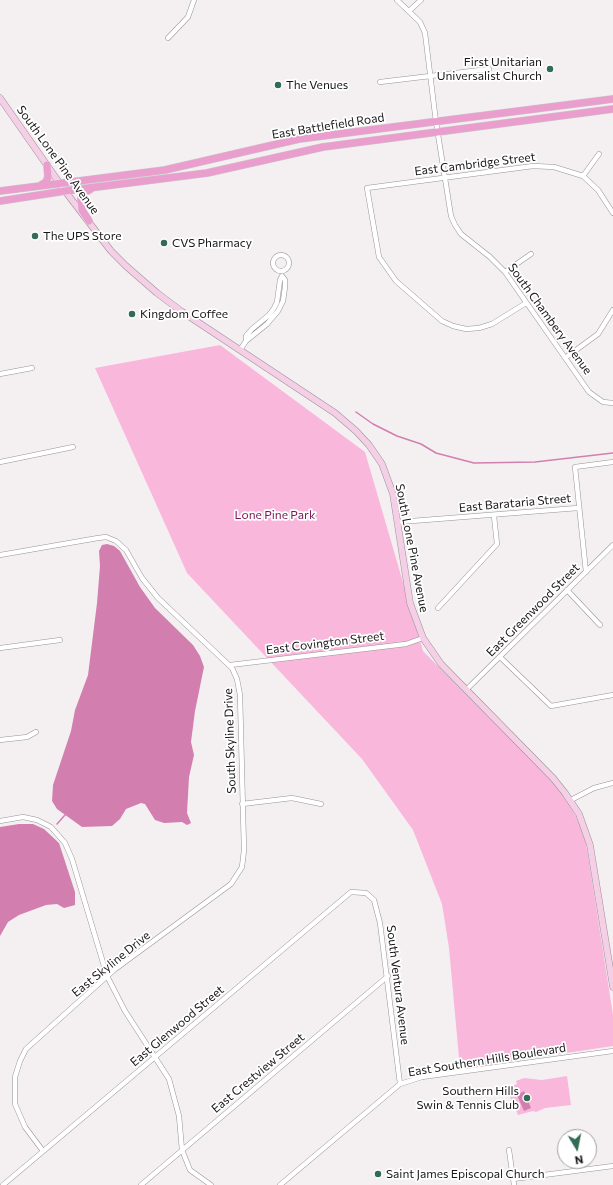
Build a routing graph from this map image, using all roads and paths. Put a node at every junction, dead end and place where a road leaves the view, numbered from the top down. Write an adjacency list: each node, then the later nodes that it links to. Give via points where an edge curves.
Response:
1 (194, 0): 5 (street, via 188,17)
2 (398, 0): 4 (street, South Chambery Avenue)
3 (421, 0): 4 (street)
4 (409, 11): 7 (street, South Chambery Avenue, via 423,27)
5 (168, 38)
6 (489, 69): 7 (street)
7 (430, 76): 8 (street); 12 (street, South Chambery Avenue)
8 (380, 82)
9 (0, 98): 15 (main road, South Lone Pine Avenue)
10 (613, 99): 12 (main road, East Battlefield Road)
11 (613, 109): 13 (main road, East Battlefield Road)
12 (436, 122): 13 (street, South Chambery Avenue); 18 (main road, East Battlefield Road, via 299,139 165,170)
13 (438, 131): 17 (street, South Chambery Avenue); 20 (main road, East Battlefield Road, via 323,147 207,173)
14 (599, 154): 16 (street)
15 (47, 165): 18 (main road, South Lone Pine Avenue); 19 (main road, via 46,182)
16 (583, 176): 17 (street, East Cambridge Street, via 554,167 534,166); 24 (street, via 598,190)
17 (446, 178): 27 (street, South Chambery Avenue, via 451,216 455,225 461,234); 29 (street, East Cambridge Street, via 367,188 379,257 396,281 442,321 453,326 466,329 492,324)
18 (60, 183): 19 (main road, East Battlefield Road); 22 (main road, South Lone Pine Avenue)
19 (36, 186): 21 (main road, East Battlefield Road)
20 (94, 188): 22 (main road, East Battlefield Road); 25 (main road, via 84,193 81,198 82,210)
21 (0, 191)
22 (65, 191): 23 (main road, East Battlefield Road); 25 (main road, South Lone Pine Avenue)
23 (0, 201)
24 (613, 213)
25 (89, 222): 31 (main road, South Lone Pine Avenue, via 111,251 157,294)
26 (531, 254): 27 (street)
27 (505, 272): 29 (street, South Chambery Avenue)
28 (282, 273): 31 (street, via 285,280 283,301 274,318 251,334)
29 (526, 303): 32 (street, South Chambery Avenue)
30 (613, 310): 32 (street, via 598,334)
31 (240, 350): 41 (main road, South Lone Pine Avenue, via 335,413 363,438 378,458 388,478)
32 (565, 358): 35 (street, South Chambery Avenue, via 589,392 603,402)
33 (32, 368): 34 (street)
34 (0, 374)
35 (613, 403)
36 (73, 447): 37 (street)
37 (0, 462)
38 (613, 462): 39 (street, East Barataria Street, via 574,467)
39 (578, 508): 40 (street, East Barataria Street); 44 (street)
40 (494, 516): 41 (street, East Barataria Street); 46 (street, via 498,544)
41 (399, 522): 48 (main road, South Lone Pine Avenue, via 410,603)
42 (613, 545): 44 (street, East Greenwood Street)
43 (0, 555): 52 (street, South Skyline Drive, via 109,538 123,546 158,598)
44 (586, 572): 45 (street, East Greenwood Street)
45 (567, 590): 47 (street); 51 (street, East Greenwood Street)
46 (438, 608)
47 (600, 625)
48 (423, 638): 52 (street, East Covington Street, via 406,644); 53 (main road, South Lone Pine Avenue, via 441,664)
49 (60, 640): 50 (street)
50 (0, 648)
51 (500, 657): 53 (street, East Greenwood Street); 54 (street, via 551,706)
52 (230, 665): 59 (street, South Skyline Drive, via 236,675 240,695)
53 (466, 690): 58 (main road, South Lone Pine Avenue, via 553,778)
54 (613, 695)
55 (36, 732): 56 (street, via 27,737)
56 (0, 740)
57 (613, 783): 58 (street, via 588,790)
58 (570, 800): 66 (main road, South Lone Pine Avenue, via 582,822 590,845)
59 (242, 804): 60 (street, via 292,798); 62 (street, South Skyline Drive, via 242,867)
60 (321, 804)
61 (0, 820): 64 (street, via 23,817 38,820 51,827 62,838 68,848)
62 (232, 884): 64 (street, East Skyline Drive)
63 (366, 893): 65 (street, South Ventura Avenue, via 374,900); 68 (street, East Glenwood Street, via 351,892)
64 (107, 976): 68 (street, via 125,1011); 72 (street, East Skyline Drive, via 26,1049 16,1072 15,1104 25,1128)
65 (388, 976): 69 (street, South Ventura Avenue); 70 (street, East Crestview Street)
66 (613, 987)
67 (613, 1051): 69 (street, East Southern Hills Boulevard, via 422,1077)
68 (156, 1057): 70 (street, via 169,1078 179,1116); 72 (street, East Glenwood Street)
69 (400, 1084): 78 (street, East Southern Hills Boulevard)
70 (182, 1150): 76 (street, East Crestview Street); 77 (street, via 190,1170)
71 (508, 1150): 74 (street)
72 (43, 1151): 75 (street, East Glenwood Street)
73 (613, 1166): 74 (street)
74 (513, 1179): 79 (street)
75 (3, 1185)
76 (141, 1185)
77 (211, 1185)
78 (280, 1185)
79 (514, 1185)

